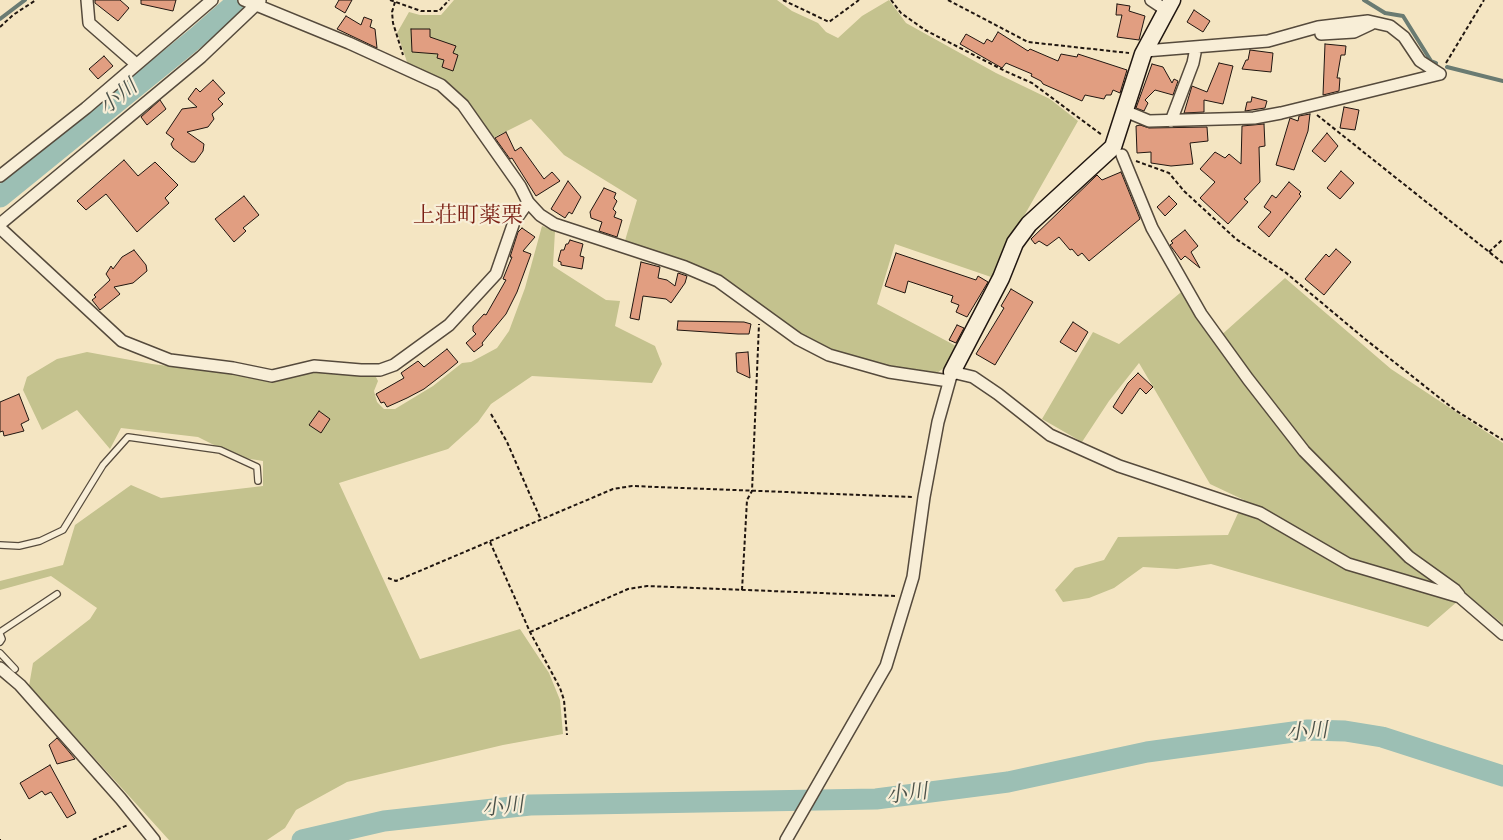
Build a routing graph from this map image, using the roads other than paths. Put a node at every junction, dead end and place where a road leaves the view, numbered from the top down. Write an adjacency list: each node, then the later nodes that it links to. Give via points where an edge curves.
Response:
1 (87, 0): 10 (street, via 89,23)
2 (212, 0): 10 (street)
3 (244, 0): 5 (street)
4 (1151, 0): 6 (street)
5 (259, 2): 15 (street, via 441,85 463,105); 16 (street, via 201,57)
6 (1169, 5): 8 (street)
7 (1374, 22): 8 (street, via 1318,27 1268,41); 9 (street, via 1354,32); 12 (street, via 1390,26 1404,37 1420,61 1440,74 1254,118)
8 (1148, 52): 9 (street, via 1171,56); 11 (street)
9 (1195, 53): 12 (street)
10 (136, 64): 14 (street)
11 (1125, 111): 12 (street, via 1149,121); 13 (street)
12 (1171, 121)
13 (1118, 149): 17 (street, via 1113,147 1015,242 1001,278); 21 (street, via 1152,228 1201,314 1248,379 1304,451 1409,558 1455,590)
14 (0, 176)
15 (528, 202): 16 (street, via 514,222 496,274 449,325 394,365 380,370 314,366 272,376 170,360 122,341); 17 (street, via 554,224 718,281 798,339 829,355 889,372)
16 (0, 226)
17 (951, 376): 21 (street, via 973,377 1050,434 1119,466 1260,513 1348,564); 29 (street, via 938,422 913,577 886,666)
18 (258, 481): 19 (lane, via 257,467 220,450 128,437 103,465 63,530 40,541)
19 (0, 546)
20 (57, 594): 22 (lane)
21 (1460, 597): 23 (street)
22 (0, 633): 24 (lane)
23 (1503, 634)
24 (0, 642)
25 (0, 653): 27 (lane)
26 (0, 668): 28 (street, via 20,685)
27 (14, 669)
28 (154, 840)
29 (786, 840)

